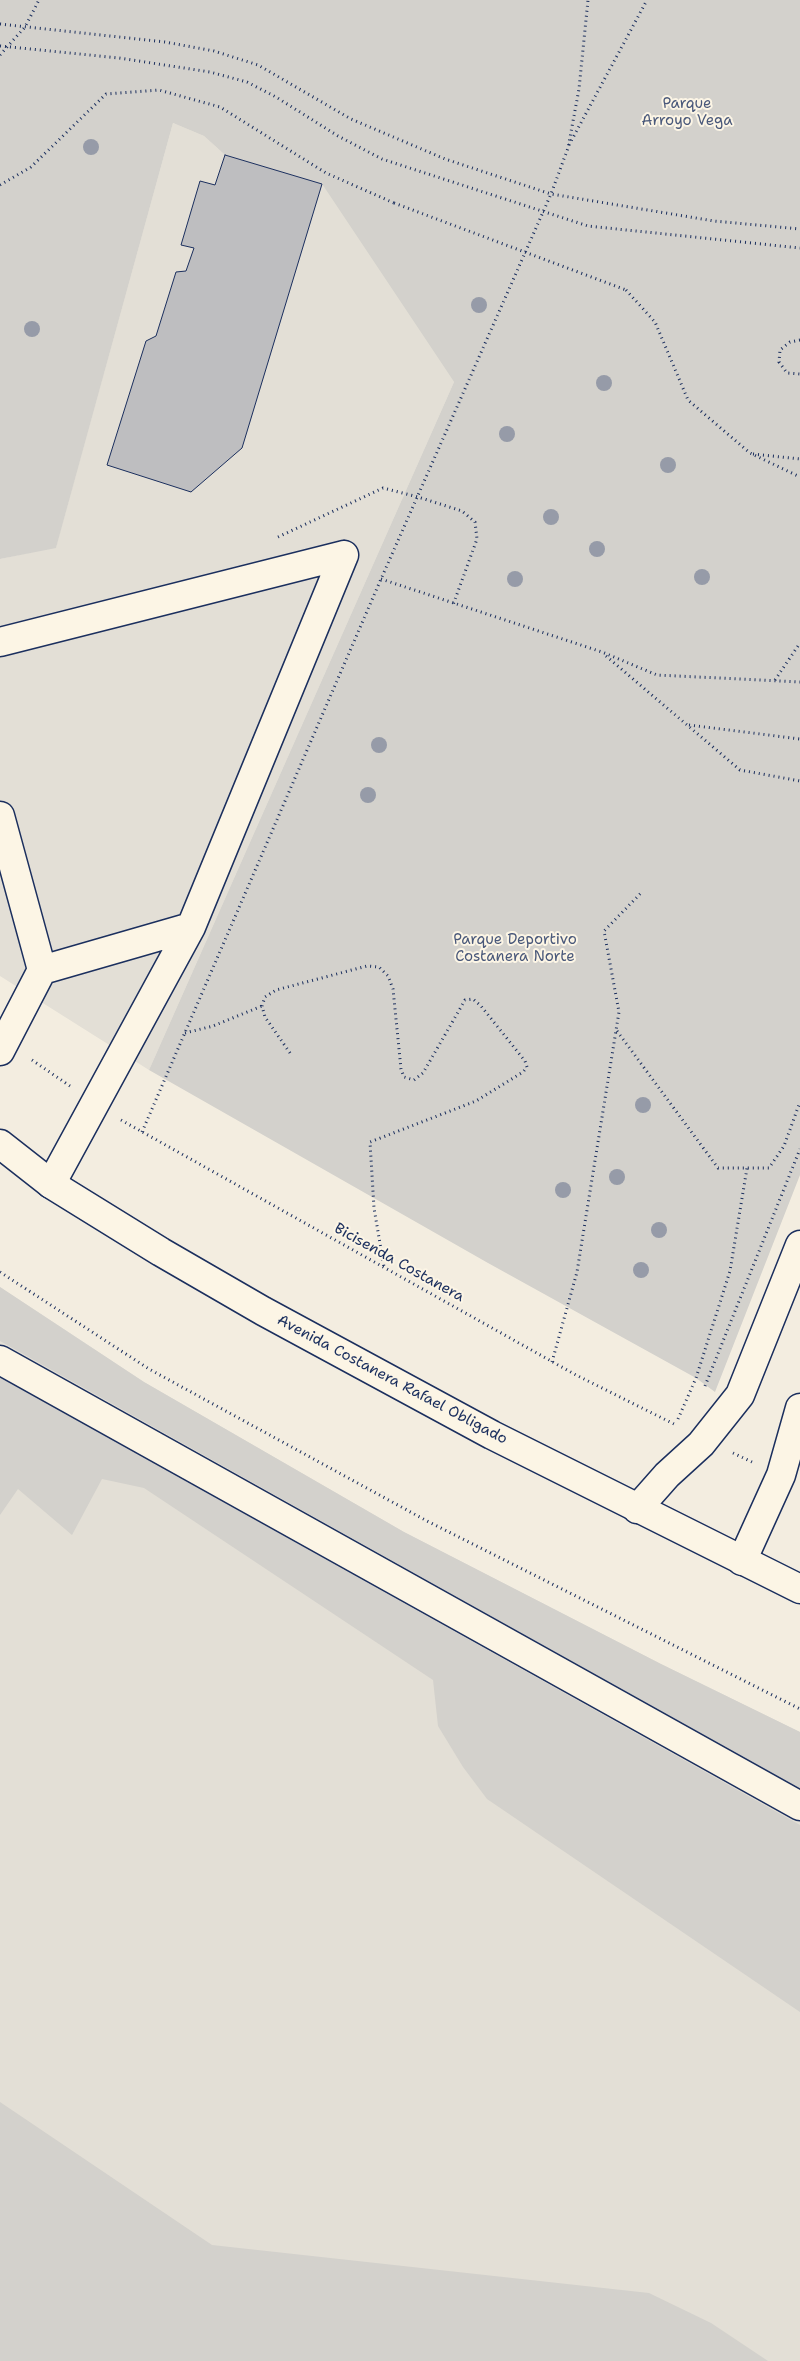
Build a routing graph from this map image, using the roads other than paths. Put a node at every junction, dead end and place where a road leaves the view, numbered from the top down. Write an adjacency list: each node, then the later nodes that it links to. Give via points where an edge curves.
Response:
1 (0, 642): 3 (main road, via 344,555)
2 (0, 816): 4 (main road)
3 (191, 927): 4 (main road); 7 (main road)
4 (42, 970): 5 (main road)
5 (3, 1046)
6 (0, 1144): 7 (main road, Avenida Costanera Rafael Obligado)
7 (51, 1184): 11 (main road, Avenida Costanera Rafael Obligado, via 263,1310)
8 (800, 1244): 11 (main road, via 740,1395 705,1440)
9 (0, 1360): 14 (main road)
10 (800, 1408): 12 (main road, via 781,1475)
11 (636, 1509): 12 (main road, Avenida Costanera Rafael Obligado)
12 (742, 1561): 13 (main road, Avenida Costanera Rafael Obligado)
13 (800, 1589)
14 (800, 1806)

